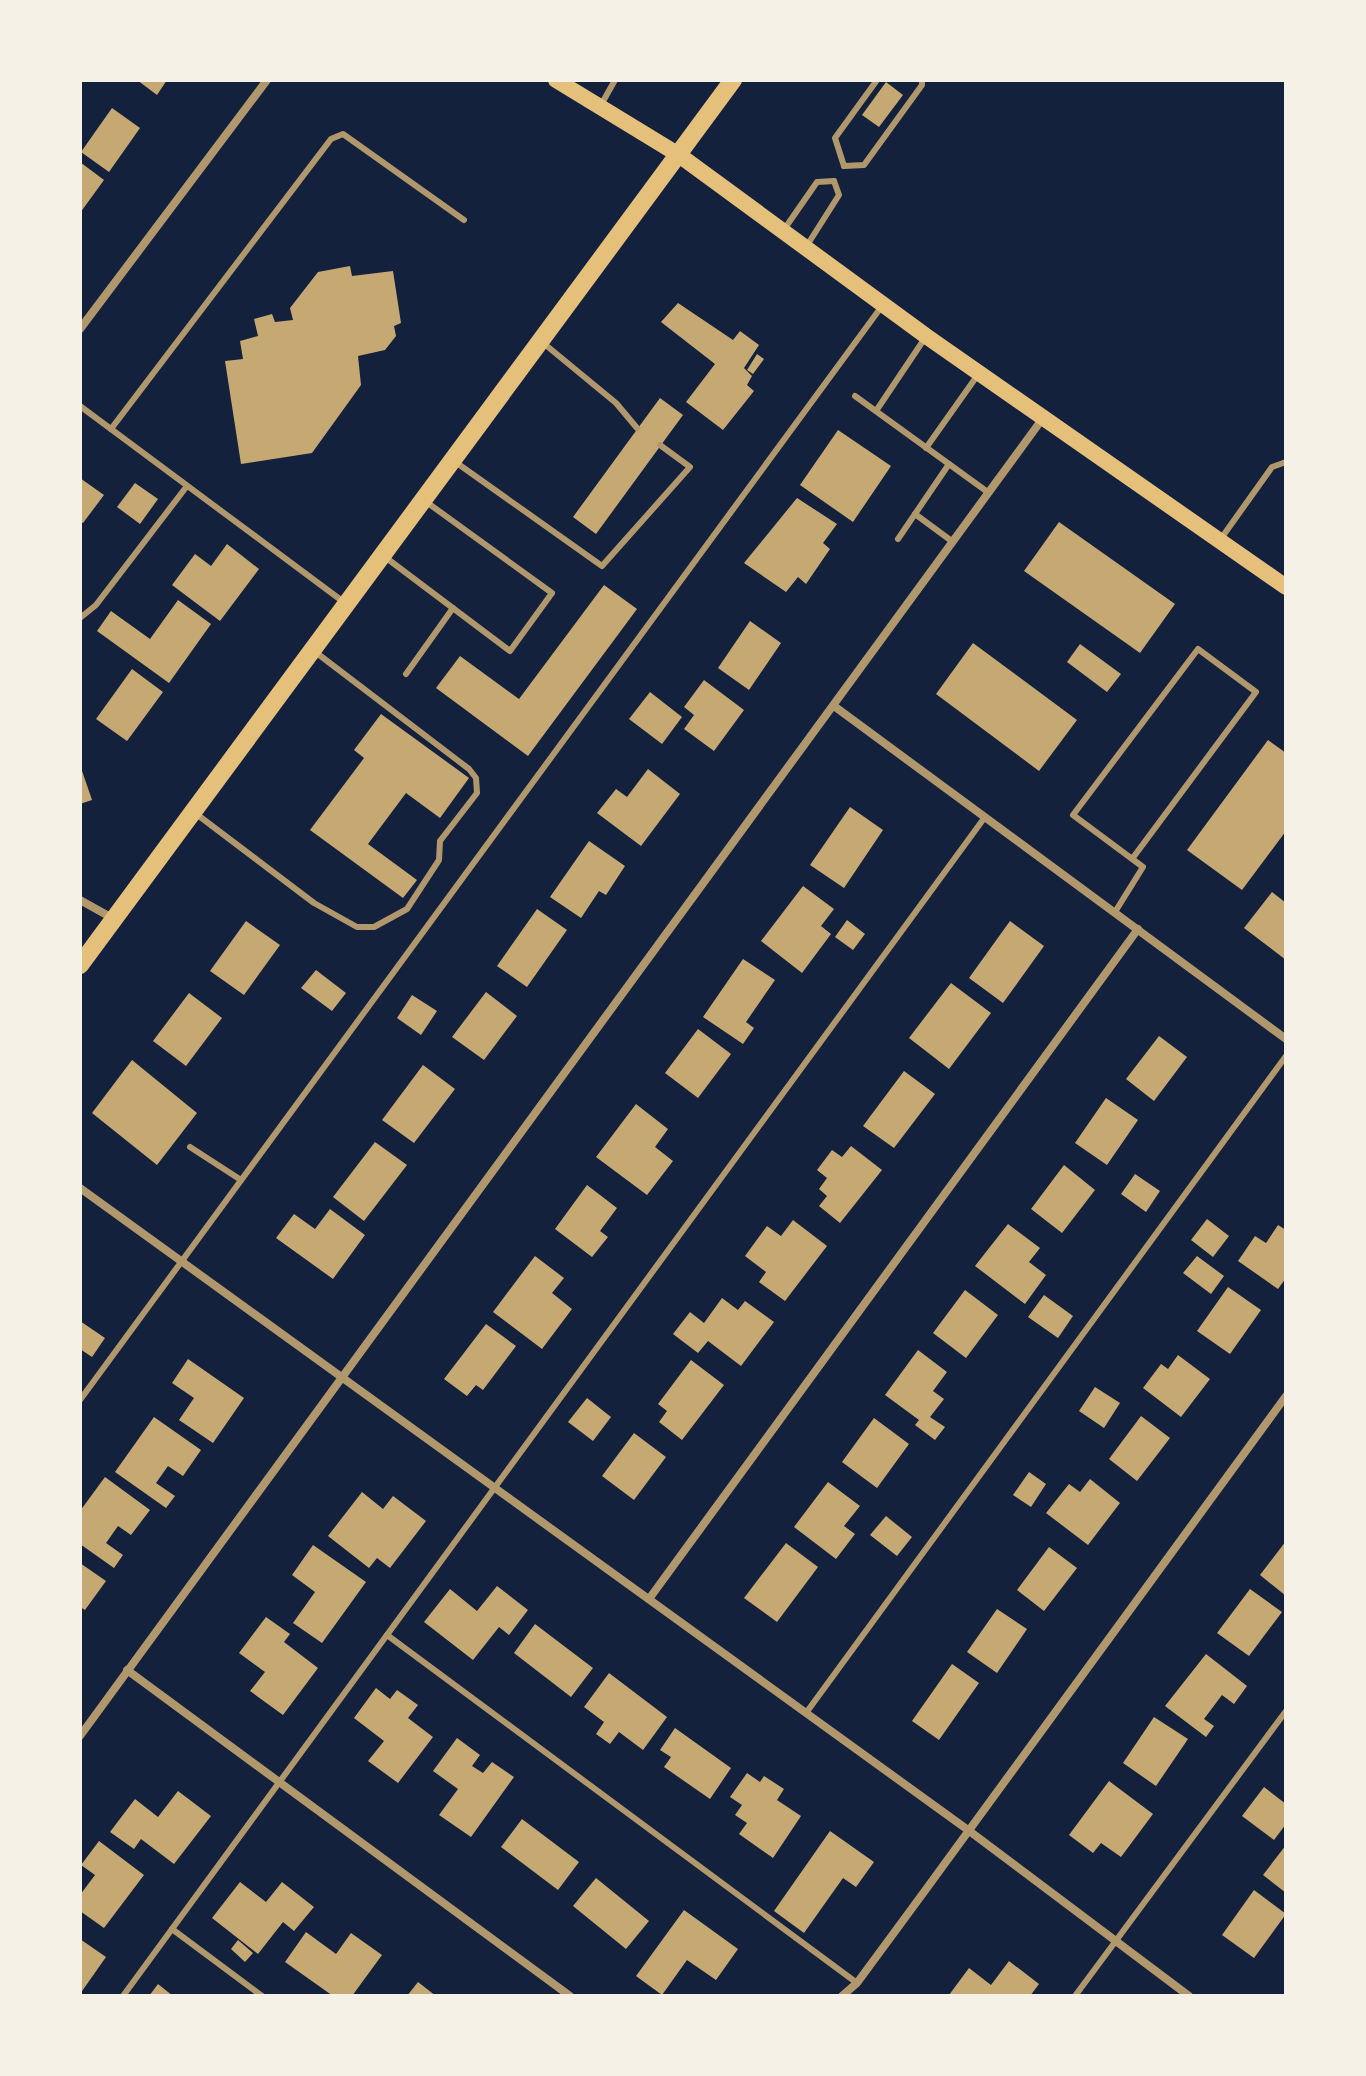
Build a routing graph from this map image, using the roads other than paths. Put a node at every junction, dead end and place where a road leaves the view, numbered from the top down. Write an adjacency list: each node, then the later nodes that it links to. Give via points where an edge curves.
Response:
1 (267, 80): 15 (street)
2 (556, 80): 7 (main road)
3 (615, 80): 7 (lane)
4 (733, 80): 8 (main road)
5 (877, 80): 9 (lane, via 835,138)
6 (922, 80): 9 (lane, via 864,165)
7 (600, 106): 8 (main road)
8 (679, 155): 12 (main road); 17 (main road)
9 (844, 166): 10 (lane)
10 (834, 181): 12 (lane, via 817,182); 13 (lane, via 839,195)
11 (464, 220): 24 (lane, via 343,134 331,139)
12 (783, 232): 13 (main road)
13 (805, 248): 14 (main road)
14 (883, 305): 16 (main road); 56 (lane)
15 (80, 329)
16 (926, 336): 18 (main road); 21 (lane)
17 (542, 342): 23 (lane, via 616,403); 27 (main road)
18 (979, 373): 22 (main road); 26 (lane)
19 (855, 396): 21 (lane)
20 (80, 406): 24 (lane)
21 (876, 411): 26 (lane)
22 (1043, 418): 31 (street); 35 (main road)
23 (637, 428)
24 (111, 429): 30 (lane)
25 (660, 445): 27 (lane, via 690,467 602,566)
26 (926, 448): 29 (lane)
27 (454, 461): 32 (main road)
28 (1286, 462): 35 (lane, via 1272,467)
29 (949, 464): 31 (lane); 33 (lane)
30 (187, 486): 39 (lane); 41 (lane, via 96,605)
31 (989, 493): 36 (street)
32 (425, 501): 37 (main road); 40 (lane, via 552,593 510,651)
33 (915, 514): 34 (lane); 36 (lane)
34 (898, 539)
35 (1219, 541): 38 (main road)
36 (953, 542): 44 (street)
37 (384, 556): 39 (main road); 40 (lane)
38 (1286, 587)
39 (348, 606): 42 (main road)
40 (453, 608): 43 (lane)
41 (80, 618)
42 (314, 651): 45 (main road); 45 (lane, via 469,769 477,785 477,793 440,841 439,860 407,909 374,927 357,927 314,903)
43 (406, 674)
44 (834, 706): 46 (street); 59 (street)
45 (194, 813): 50 (main road)
46 (985, 817): 49 (street); 62 (lane)
47 (1132, 859): 47 (lane, via 1073,815 1198,649 1256,692); 49 (lane, via 1143,867)
48 (80, 900): 50 (street)
49 (1115, 912): 51 (street)
50 (115, 919): 52 (main road)
51 (1138, 929): 53 (street); 63 (street)
52 (80, 965)
53 (1286, 1039)
54 (1286, 1056): 67 (lane)
55 (190, 1147): 56 (lane)
56 (241, 1180): 58 (lane)
57 (80, 1188): 58 (street)
58 (182, 1261): 59 (street); 61 (lane)
59 (345, 1377): 62 (street); 65 (street)
60 (1286, 1396): 70 (street)
61 (80, 1400)
62 (495, 1488): 63 (street); 64 (lane)
63 (649, 1599): 67 (street)
64 (387, 1635): 69 (lane); 73 (lane)
65 (127, 1670): 68 (street); 69 (street)
66 (1286, 1711): 72 (lane)
67 (806, 1713): 70 (street)
68 (80, 1736)
69 (279, 1782): 71 (lane); 76 (street)
70 (968, 1830): 72 (street); 73 (street)
71 (172, 1929): 74 (lane); 75 (lane)
72 (1116, 1942): 78 (lane); 79 (street)
73 (857, 1983): 77 (street)
74 (123, 1996)
75 (262, 1996)
76 (570, 1996)
77 (842, 1996)
78 (1075, 1996)
79 (1189, 1996)

